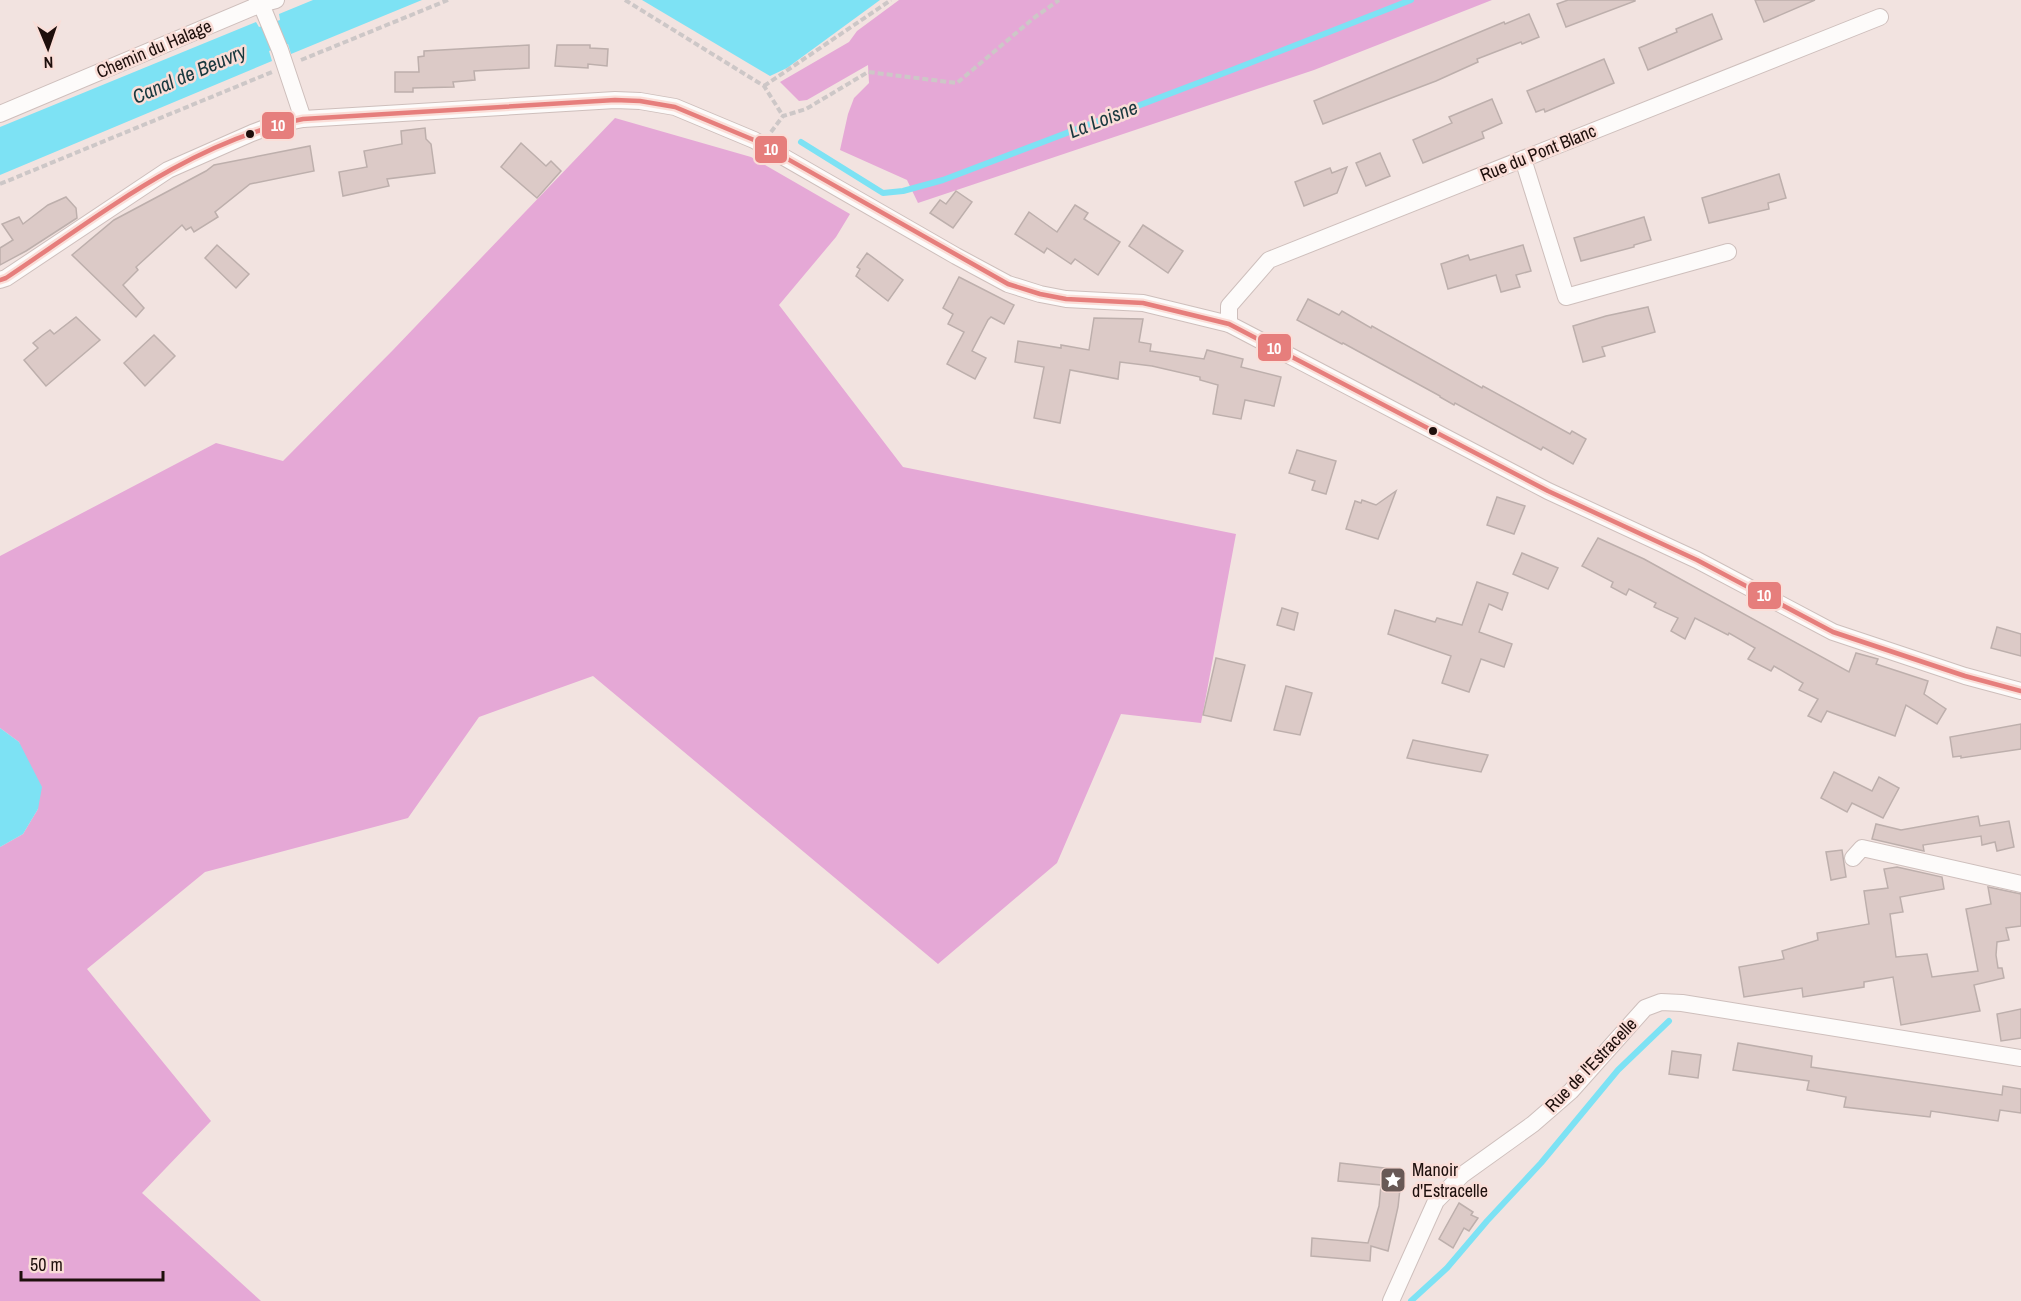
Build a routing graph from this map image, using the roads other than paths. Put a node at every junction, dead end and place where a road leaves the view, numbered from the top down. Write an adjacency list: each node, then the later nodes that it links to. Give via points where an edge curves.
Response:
1 (265, 5): 3 (street, Chemin du Halage); 4 (street)
2 (1880, 17): 5 (street, Rue du Pont Blanc)
3 (0, 114)
4 (303, 119): 7 (street, via 273,125 168,170); 8 (street, via 615,100 675,107 761,144 1008,284 1066,299 1143,303)
5 (1523, 159): 6 (street, via 1566,297); 8 (street, Rue du Pont Blanc, via 1269,260 1229,306)
6 (1728, 252)
7 (0, 280)
8 (1229, 324): 9 (street, via 1833,632)
9 (2021, 691)
10 (1853, 858): 11 (street, via 1862,848)
11 (2021, 884)
12 (2021, 1058): 13 (street, Rue de l'Estracelle, via 1682,1003 1661,1002 1645,1008 1571,1091 1462,1175 1436,1201)
13 (1391, 1301)

